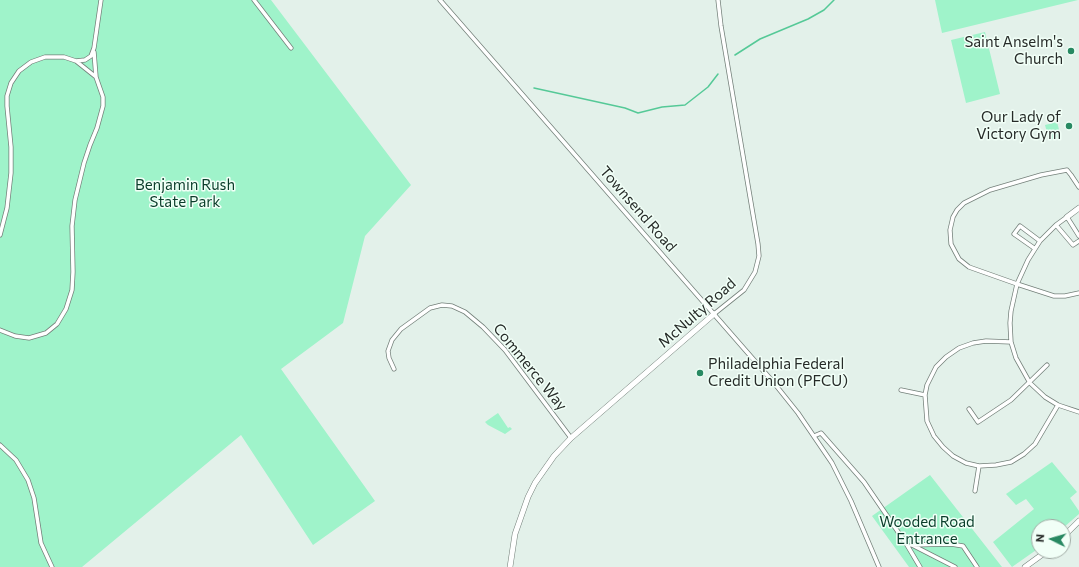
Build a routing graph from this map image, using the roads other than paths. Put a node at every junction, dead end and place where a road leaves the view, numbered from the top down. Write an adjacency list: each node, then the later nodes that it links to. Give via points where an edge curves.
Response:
1 (101, 0): 5 (street)
2 (254, 0): 6 (street)
3 (440, 0): 20 (street, Townsend Road)
4 (718, 0): 20 (street, McNulty Road, via 759,256 755,272 744,290)
5 (94, 48): 7 (street, via 91,56); 8 (street)
6 (292, 48)
7 (76, 61): 8 (street); 13 (street, via 64,57 45,57 31,62 19,71 11,83 6,106 11,173 7,208)
8 (96, 77): 21 (street, via 103,106 75,200 72,226 72,290 66,309 57,324 40,335 29,338)
9 (1079, 187): 18 (street, via 1066,170 990,190 956,210 950,230 951,244 959,259 969,267)
10 (1079, 208): 11 (street)
11 (1067, 217): 12 (street); 14 (street)
12 (1057, 225): 15 (street); 16 (street, via 1073,245)
13 (0, 235)
14 (1079, 236)
15 (1040, 241): 17 (street); 17 (street, via 1020,226 1014,234)
16 (1079, 241)
17 (1034, 248): 18 (street)
18 (1017, 284): 19 (street, via 1054,296); 22 (street, via 1011,311)
19 (1079, 293)
20 (714, 314): 31 (street, Townsend Road, via 774,383); 32 (street, McNulty Road)
21 (0, 330)
22 (1011, 342): 25 (street, via 1016,358); 27 (street, via 986,341 959,348 936,367)
23 (1047, 365): 25 (street)
24 (394, 369): 32 (street, Commerce Way, via 388,351 392,340 401,329 430,308 452,306 465,312 483,327 504,350)
25 (1030, 383): 28 (street); 29 (street, via 1011,400 978,422)
26 (901, 390): 27 (street)
27 (925, 395): 34 (street, via 927,421 934,436 953,456)
28 (1058, 405): 30 (street); 34 (street, via 1035,444 1024,454 996,466)
29 (969, 409)
30 (1079, 412)
31 (814, 436): 38 (street, via 821,433 860,477); 42 (street, Townsend Road, via 851,501)
32 (572, 438): 41 (street, McNulty Road, via 554,456 528,497 515,534)
33 (0, 445): 40 (street, via 16,460 28,480 34,498 41,543)
34 (979, 466): 35 (street)
35 (975, 491)
36 (1079, 521): 37 (street)
37 (1071, 529)
38 (909, 545): 43 (street); 44 (street); 45 (street, via 963,546)
39 (1036, 559): 46 (street)
40 (52, 567)
41 (510, 567)
42 (879, 567)
43 (920, 567)
44 (955, 567)
45 (977, 567)
46 (1025, 567)

